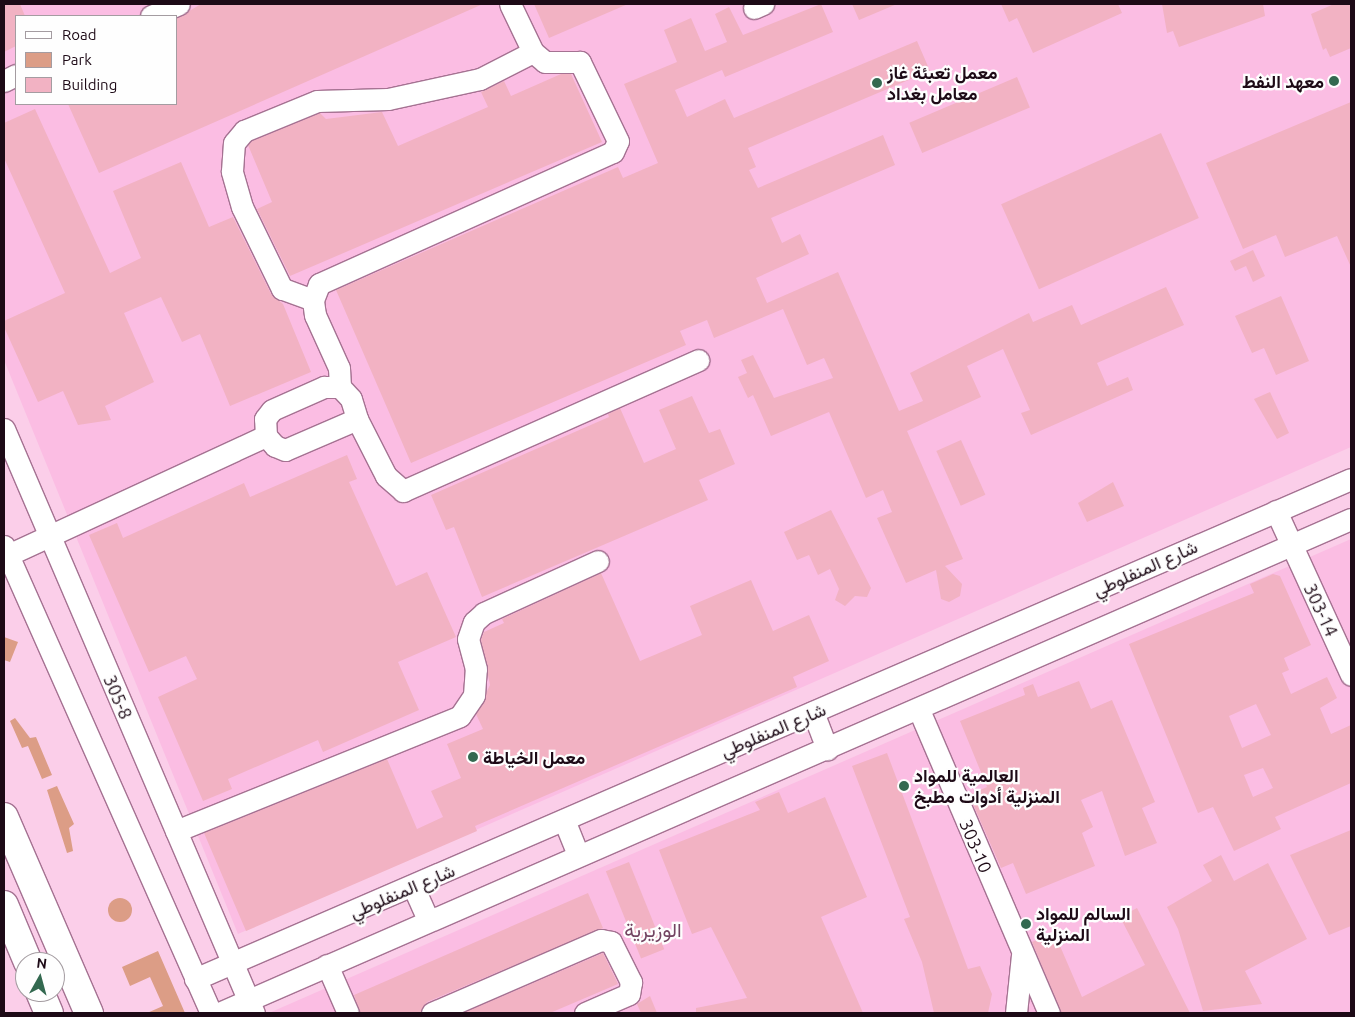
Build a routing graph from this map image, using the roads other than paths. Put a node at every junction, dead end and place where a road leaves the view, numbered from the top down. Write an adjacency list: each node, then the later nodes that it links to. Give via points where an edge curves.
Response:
1 (180, 4): 3 (street)
2 (510, 4): 4 (street)
3 (153, 15)
4 (533, 52): 5 (street, via 545,62 580,62 618,141 613,152 319,284); 5 (street, via 480,79 388,99 317,101 244,131 234,143 232,171 242,207 282,289)
5 (313, 300): 7 (street, via 338,368)
6 (698, 360): 8 (street, via 403,491 386,476)
7 (340, 387): 8 (street, via 351,398); 10 (street, via 324,387 272,410 265,419)
8 (356, 419): 10 (street, via 285,450 275,446)
9 (4, 429): 14 (street, 305-8)
10 (266, 436): 14 (street)
11 (1351, 478): 12 (street, شارع المنفلوطي)
12 (1276, 511): 15 (street, 303-14); 20 (street, شارع المنفلوطي)
13 (1351, 519): 15 (street, شارع المنفلوطي)
14 (50, 537): 16 (street); 24 (street, 305-8)
15 (1292, 545): 18 (street, 303-14); 19 (street, شارع المنفلوطي)
16 (6, 551): 33 (street)
17 (598, 562): 24 (street, via 484,613 474,622 468,639 476,669 474,695 460,716)
18 (1351, 675)
19 (919, 710): 21 (street, شارع المنفلوطي); 30 (street, 303-10)
20 (813, 712): 21 (street); 23 (street, شارع المنفلوطي)
21 (827, 749): 25 (street, شارع المنفلوطي)
22 (4, 817): 35 (highway)
23 (564, 820): 25 (street); 26 (street, شارع المنفلوطي)
24 (176, 831): 31 (street, 305-8)
25 (578, 854): 28 (street, شارع المنفلوطي)
26 (413, 886): 28 (street); 31 (street, شارع المنفلوطي)
27 (4, 905): 29 (highway)
28 (428, 918): 32 (street, شارع المنفلوطي)
29 (24, 952)
30 (1022, 954): 41 (street, 303-10); 42 (street, 303-10)
31 (233, 964): 33 (street, شارع المنفلوطي); 34 (street, 305-8)
32 (327, 965): 34 (street, شارع المنفلوطي); 38 (street)
33 (195, 979): 36 (street)
34 (251, 1007): 37 (street, شارع المنفلوطي)
35 (89, 1013)
36 (211, 1013)
37 (219, 1013)
38 (348, 1013)
39 (432, 1013): 40 (street, via 601,940 611,942 631,982 628,994)
40 (585, 1013)
41 (1016, 1013)
42 (1049, 1013)

